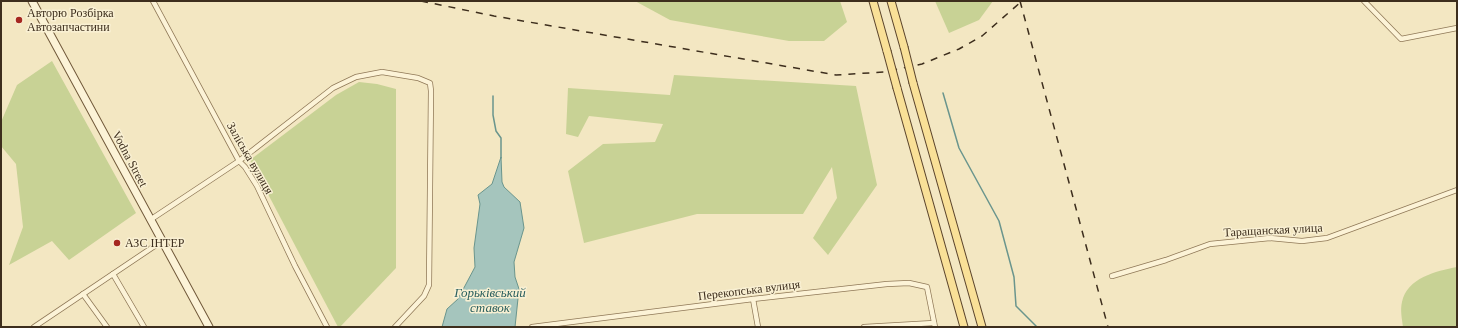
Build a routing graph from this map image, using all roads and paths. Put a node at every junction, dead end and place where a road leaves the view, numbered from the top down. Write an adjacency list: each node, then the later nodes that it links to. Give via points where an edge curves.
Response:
1 (32, 1): 9 (street, Vodna Street)
2 (153, 1): 7 (street, Заліська вулиця)
3 (873, 1): 26 (main road, bridge)
4 (891, 1): 16 (main road, bridge)
5 (1364, 1): 6 (street, via 1401,39)
6 (1457, 28)
7 (239, 160): 9 (street); 21 (street, Заліська вулиця, via 257,186); 22 (street, via 332,88 356,77 382,72 418,78 430,83 429,285 424,296)
8 (1457, 190): 12 (street, Таращанская улица, via 1327,238 1302,241 1270,238 1210,244)
9 (150, 220): 10 (street, Vodna Street)
10 (162, 241): 11 (street); 20 (street, Vodna Street)
11 (113, 274): 13 (street); 19 (street)
12 (1112, 276)
13 (83, 294): 17 (street); 18 (street)
14 (753, 299): 15 (street, Перекопська вулиця, via 909,283 927,287); 23 (street, Перекопська вулиця); 24 (street)
15 (935, 325): 25 (street)
16 (981, 325)
17 (36, 326)
18 (107, 327)
19 (144, 327)
20 (209, 327)
21 (327, 327)
22 (394, 327)
23 (532, 327)
24 (758, 327)
25 (864, 327)
26 (964, 327)

